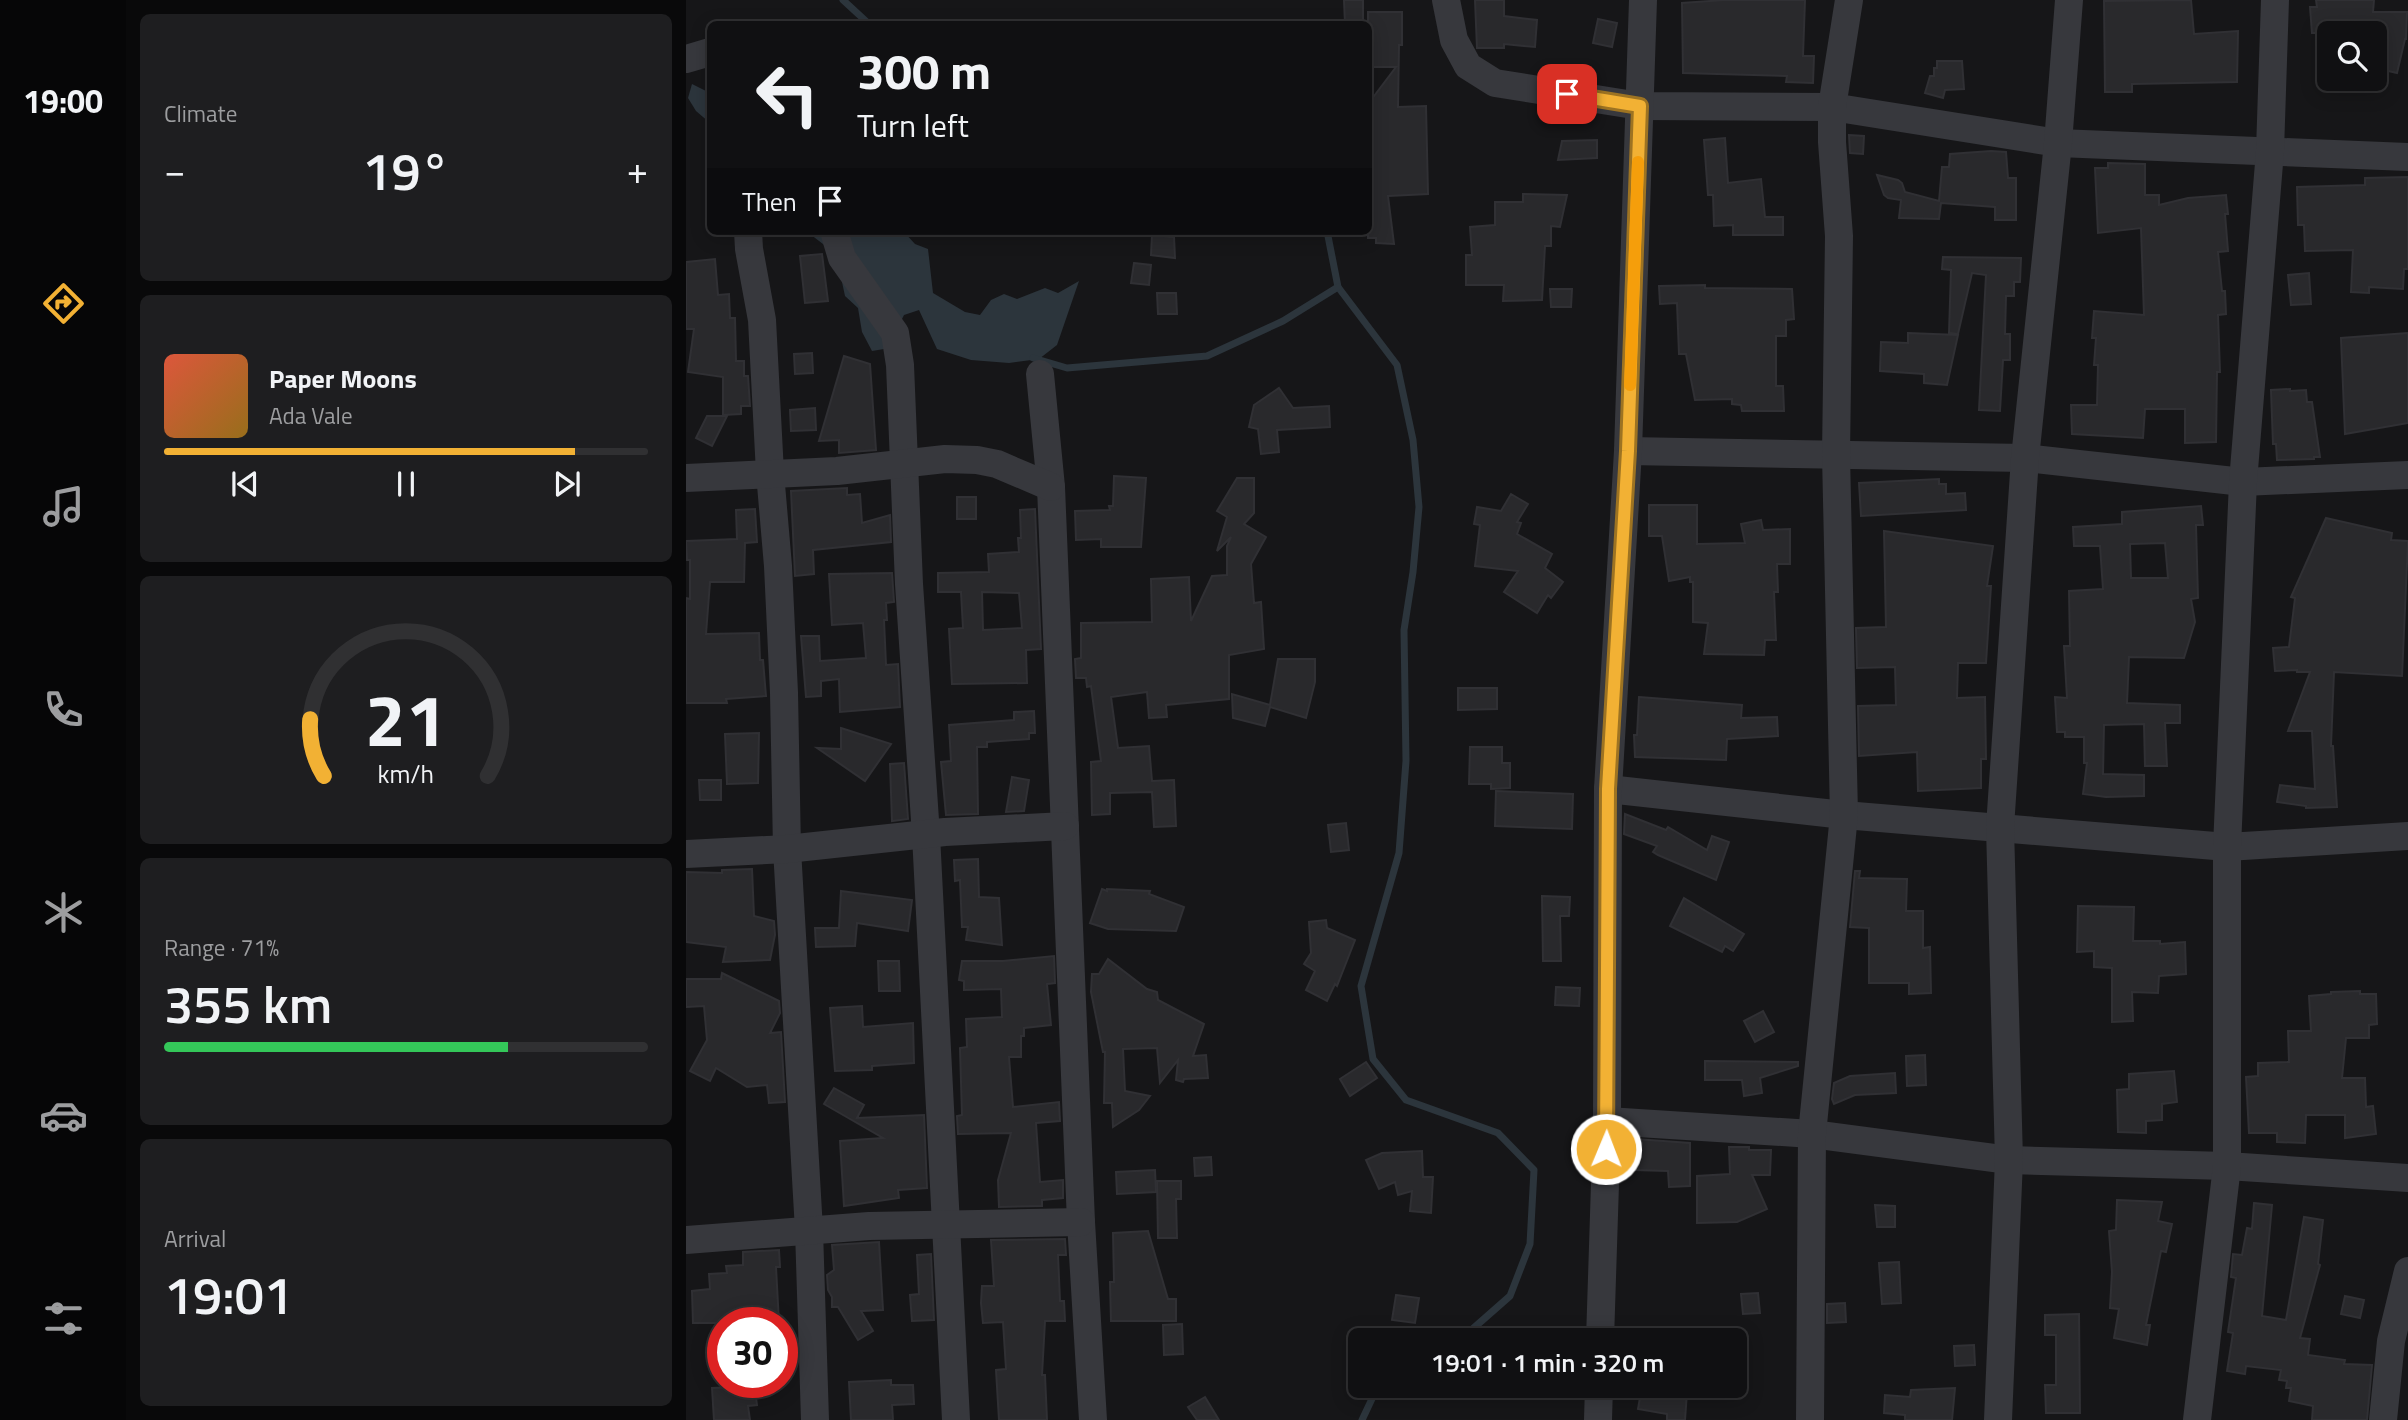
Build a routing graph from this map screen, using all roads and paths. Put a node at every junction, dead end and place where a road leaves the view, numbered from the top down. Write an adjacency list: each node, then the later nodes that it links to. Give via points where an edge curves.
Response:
1 (1446, 0): 8 (street, via 1454,40 1468,66 1495,83)
2 (1643, 0): 8 (street)
3 (1849, 0): 9 (street)
4 (2069, 0): 10 (street)
5 (2276, 0): 11 (street)
6 (707, 53): 7 (street)
7 (686, 59)
8 (1640, 106): 9 (street); 16 (street)
9 (1832, 107): 10 (street); 17 (street, via 1839,236)
10 (2058, 143): 11 (street); 18 (street)
11 (2270, 151): 12 (street); 23 (street)
12 (2408, 157)
13 (748, 235): 20 (street, via 762,320)
14 (835, 235): 19 (street, via 842,258 895,332)
15 (1040, 374): 24 (street)
16 (1628, 451): 17 (street); 25 (street)
17 (1836, 455): 18 (street); 26 (street)
18 (2025, 458): 23 (street); 28 (street)
19 (903, 464): 20 (street); 24 (street, via 976,460); 29 (street)
20 (770, 473): 22 (street); 32 (street, via 784,681)
21 (2408, 475): 23 (street)
22 (686, 478)
23 (2243, 482): 31 (street)
24 (1051, 487): 27 (street)
25 (1608, 789): 26 (street); 34 (street)
26 (1844, 815): 28 (street); 35 (street)
27 (1065, 826): 29 (street); 39 (street)
28 (2000, 827): 31 (street); 36 (street)
29 (926, 835): 32 (street); 40 (street)
30 (2408, 836): 31 (street)
31 (2227, 847): 37 (street)
32 (787, 849): 33 (street); 41 (street)
33 (686, 855)
34 (1607, 1121): 35 (street); 44 (street)
35 (1812, 1134): 36 (street); 50 (street)
36 (2009, 1160): 37 (street); 51 (street)
37 (2227, 1166): 38 (street); 52 (street)
38 (2408, 1178)
39 (1081, 1222): 40 (street); 48 (street)
40 (946, 1223): 41 (street); 47 (street)
41 (810, 1230): 42 (street); 46 (street)
42 (686, 1240)
43 (2408, 1271): 53 (street, via 2391,1341)
44 (1600, 1328)
45 (1599, 1398): 49 (street)
46 (815, 1420)
47 (956, 1420)
48 (1093, 1420)
49 (1598, 1420)
50 (1810, 1420)
51 (1998, 1420)
52 (2197, 1420)
53 (2383, 1420)

